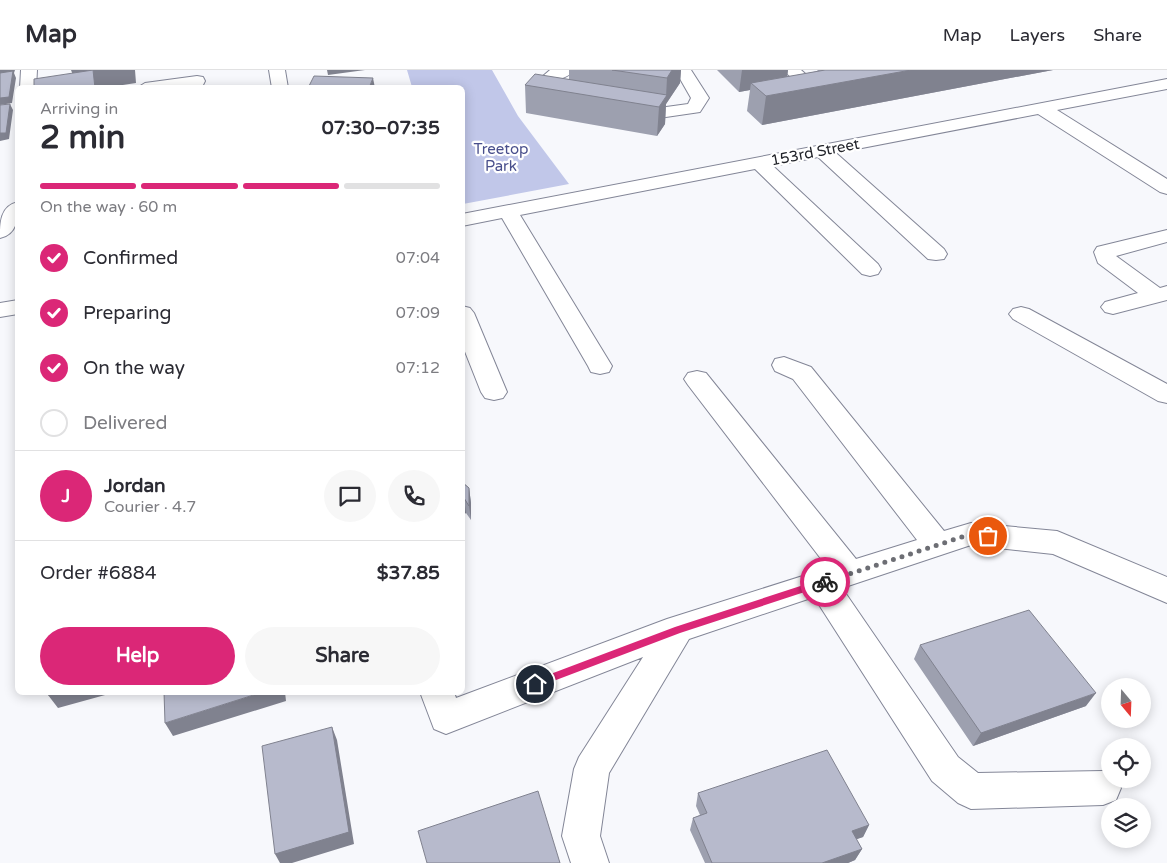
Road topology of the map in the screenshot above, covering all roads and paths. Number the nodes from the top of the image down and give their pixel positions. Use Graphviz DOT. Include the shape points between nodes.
graph roads {
  1 [pos="29,70"];
  2 [pos="277,70"];
  3 [pos="567,70"];
  4 [pos="683,70"];
  5 [pos="791,70"];
  6 [pos="196,79"];
  7 [pos="1167,84"];
  8 [pos="28,85"];
  9 [pos="162,85"];
  10 [pos="280,85"];
  11 [pos="839,90"];
  12 [pos="820,94"];
  13 [pos="802,97"];
  14 [pos="584,104"];
  15 [pos="612,107"];
  16 [pos="1042,108"];
  17 [pos="821,150"];
  18 [pos="759,163"];
  19 [pos="1167,188"];
  20 [pos="508,211"];
  21 [pos="15,212"];
  22 [pos="465,219"];
  23 [pos="0,232"];
  24 [pos="1167,236"];
  25 [pos="936,254"];
  26 [pos="870,269"];
  27 [pos="1162,295"];
  28 [pos="15,307"];
  29 [pos="1113,307"];
  30 [pos="0,310"];
  31 [pos="1021,314"];
  32 [pos="465,320"];
  33 [pos="784,365"];
  34 [pos="600,366"];
  35 [pos="698,379"];
  36 [pos="494,392"];
  37 [pos="1167,395"];
  38 [pos="938,545"];
  39 [pos="835,578"];
  40 [pos="1167,590"];
  41 [pos="678,629"];
  42 [pos="438,695"];
  43 [pos="1103,788"];
  44 [pos="590,863"];
  1 -- 8 [label="street"];
  2 -- 10 [label="street"];
  3 -- 14 [label="street" via="544,82 553,95"];
  4 -- 15 [label="street" via="700,98 694,108 659,113"];
  5 -- 12 [label="street"];
  6 -- 9 [label="street"];
  7 -- 16 [label="street, 153rd Street"];
  11 -- 12 [label="street"];
  12 -- 13 [label="street"];
  16 -- 17 [label="street, 153rd Street"];
  16 -- 19 [label="street"];
  17 -- 18 [label="street, 153rd Street"];
  17 -- 25 [label="street"];
  18 -- 20 [label="street, 153rd Street"];
  18 -- 26 [label="street"];
  20 -- 22 [label="street, 153rd Street"];
  20 -- 34 [label="street"];
  21 -- 23 [label="street"];
  24 -- 27 [label="street" via="1105,252 1106,258"];
  27 -- 29 [label="street"];
  28 -- 30 [label="street"];
  31 -- 37 [label="street"];
  32 -- 36 [label="street"];
  33 -- 38 [label="street" via="802,374"];
  35 -- 39 [label="street"];
  38 -- 39 [label="street"];
  38 -- 40 [label="street" via="971,534 1057,543"];
  39 -- 41 [label="street"];
  39 -- 43 [label="street" via="945,769 971,791"];
  41 -- 42 [label="street" via="446,718"];
  41 -- 44 [label="street" via="592,769 581,836"];
}
